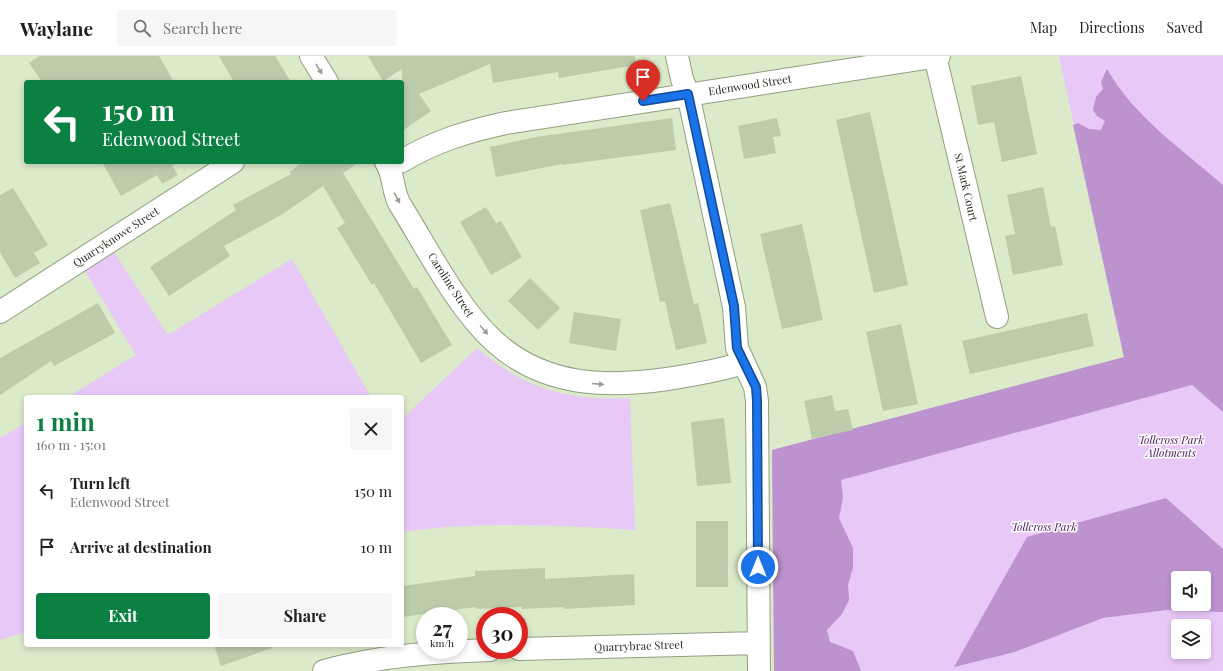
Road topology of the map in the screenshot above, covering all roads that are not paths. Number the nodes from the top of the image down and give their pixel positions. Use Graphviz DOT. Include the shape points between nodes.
graph roads {
  1 [pos="311,56"];
  2 [pos="677,56"];
  3 [pos="935,56"];
  4 [pos="939,56"];
  5 [pos="326,80"];
  6 [pos="688,94"];
  7 [pos="404,159"];
  8 [pos="230,164"];
  9 [pos="395,164"];
  10 [pos="0,312"];
  11 [pos="997,318"];
  12 [pos="744,363"];
  13 [pos="759,643"];
  14 [pos="528,649"];
  15 [pos="476,651"];
  16 [pos="324,671"];
  17 [pos="759,671"];
  1 -- 5 [label="street, one-way"];
  2 -- 6 [label="street"];
  3 -- 4 [label="street, Edenwood Street"];
  3 -- 6 [label="street, Edenwood Street"];
  3 -- 11 [label="street, St Mark Court"];
  6 -- 7 [label="street, Edenwood Street" via="506,122 469,131"];
  6 -- 12 [label="street" via="734,306 737,348"];
  8 -- 10 [label="street, Quarryknowe Street"];
  9 -- 12 [label="street, Caroline Street, one-way" via="394,193 463,307 495,342 514,357 530,366 576,382 626,384 713,372"];
  12 -- 13 [label="street" via="756,387 757,401"];
  13 -- 14 [label="street, Quarrybrae Street"];
  13 -- 17 [label="street"];
  15 -- 16 [label="street" via="397,655"];
}
